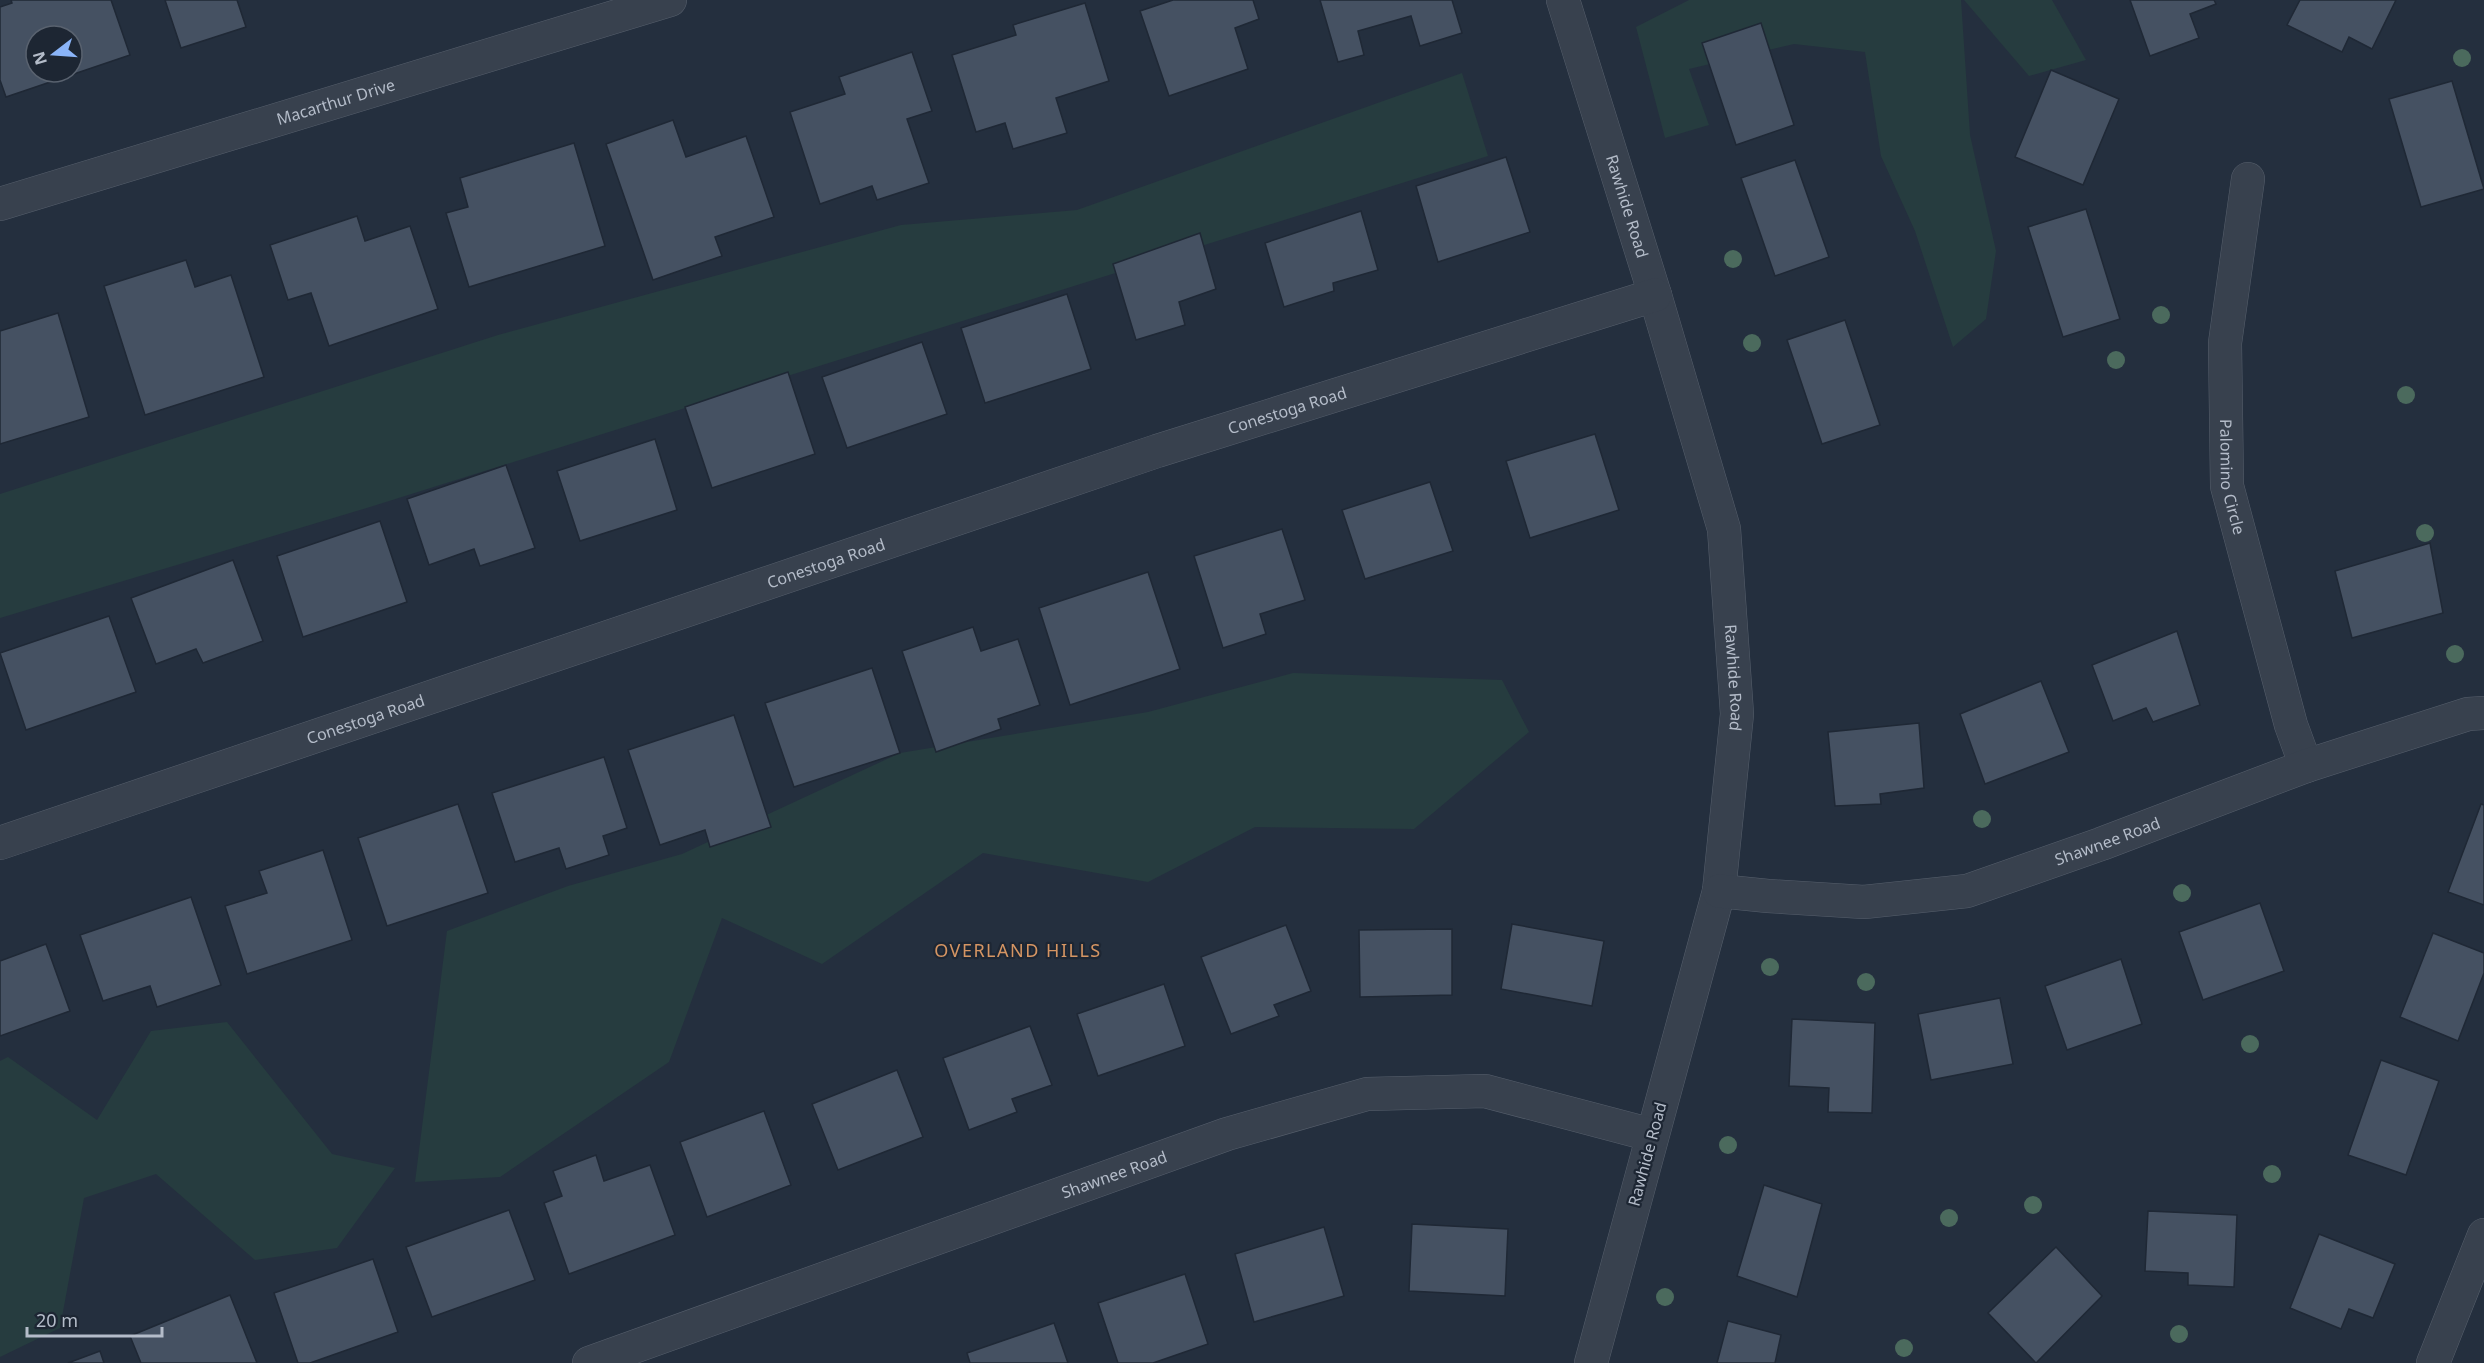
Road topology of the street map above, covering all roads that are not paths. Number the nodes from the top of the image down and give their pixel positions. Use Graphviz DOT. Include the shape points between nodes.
graph roads {
  1 [pos="670,0"];
  2 [pos="1563,0"];
  3 [pos="2248,178"];
  4 [pos="0,204"];
  5 [pos="1655,295"];
  6 [pos="2484,713"];
  7 [pos="2306,766"];
  8 [pos="0,843"];
  9 [pos="1719,891"];
  10 [pos="1652,1135"];
  11 [pos="2484,1235"];
  12 [pos="590,1363"];
  13 [pos="1591,1363"];
  14 [pos="2433,1363"];
  1 -- 4 [label="street, Macarthur Drive"];
  2 -- 5 [label="street, Rawhide Road"];
  3 -- 7 [label="street, Palomino Circle" via="2225,343 2227,486 2291,725"];
  5 -- 8 [label="street, Conestoga Road" via="1157,451"];
  5 -- 9 [label="street, Rawhide Road" via="1724,529 1737,714"];
  6 -- 7 [label="street, Shawnee Road" via="2468,714"];
  7 -- 9 [label="street, Shawnee Road" via="1967,891 1864,902"];
  9 -- 10 [label="street, Rawhide Road"];
  10 -- 12 [label="street, Shawnee Road" via="1485,1091 1367,1094 1227,1134"];
  10 -- 13 [label="street, Rawhide Road"];
  11 -- 14 [label="street"];
}
